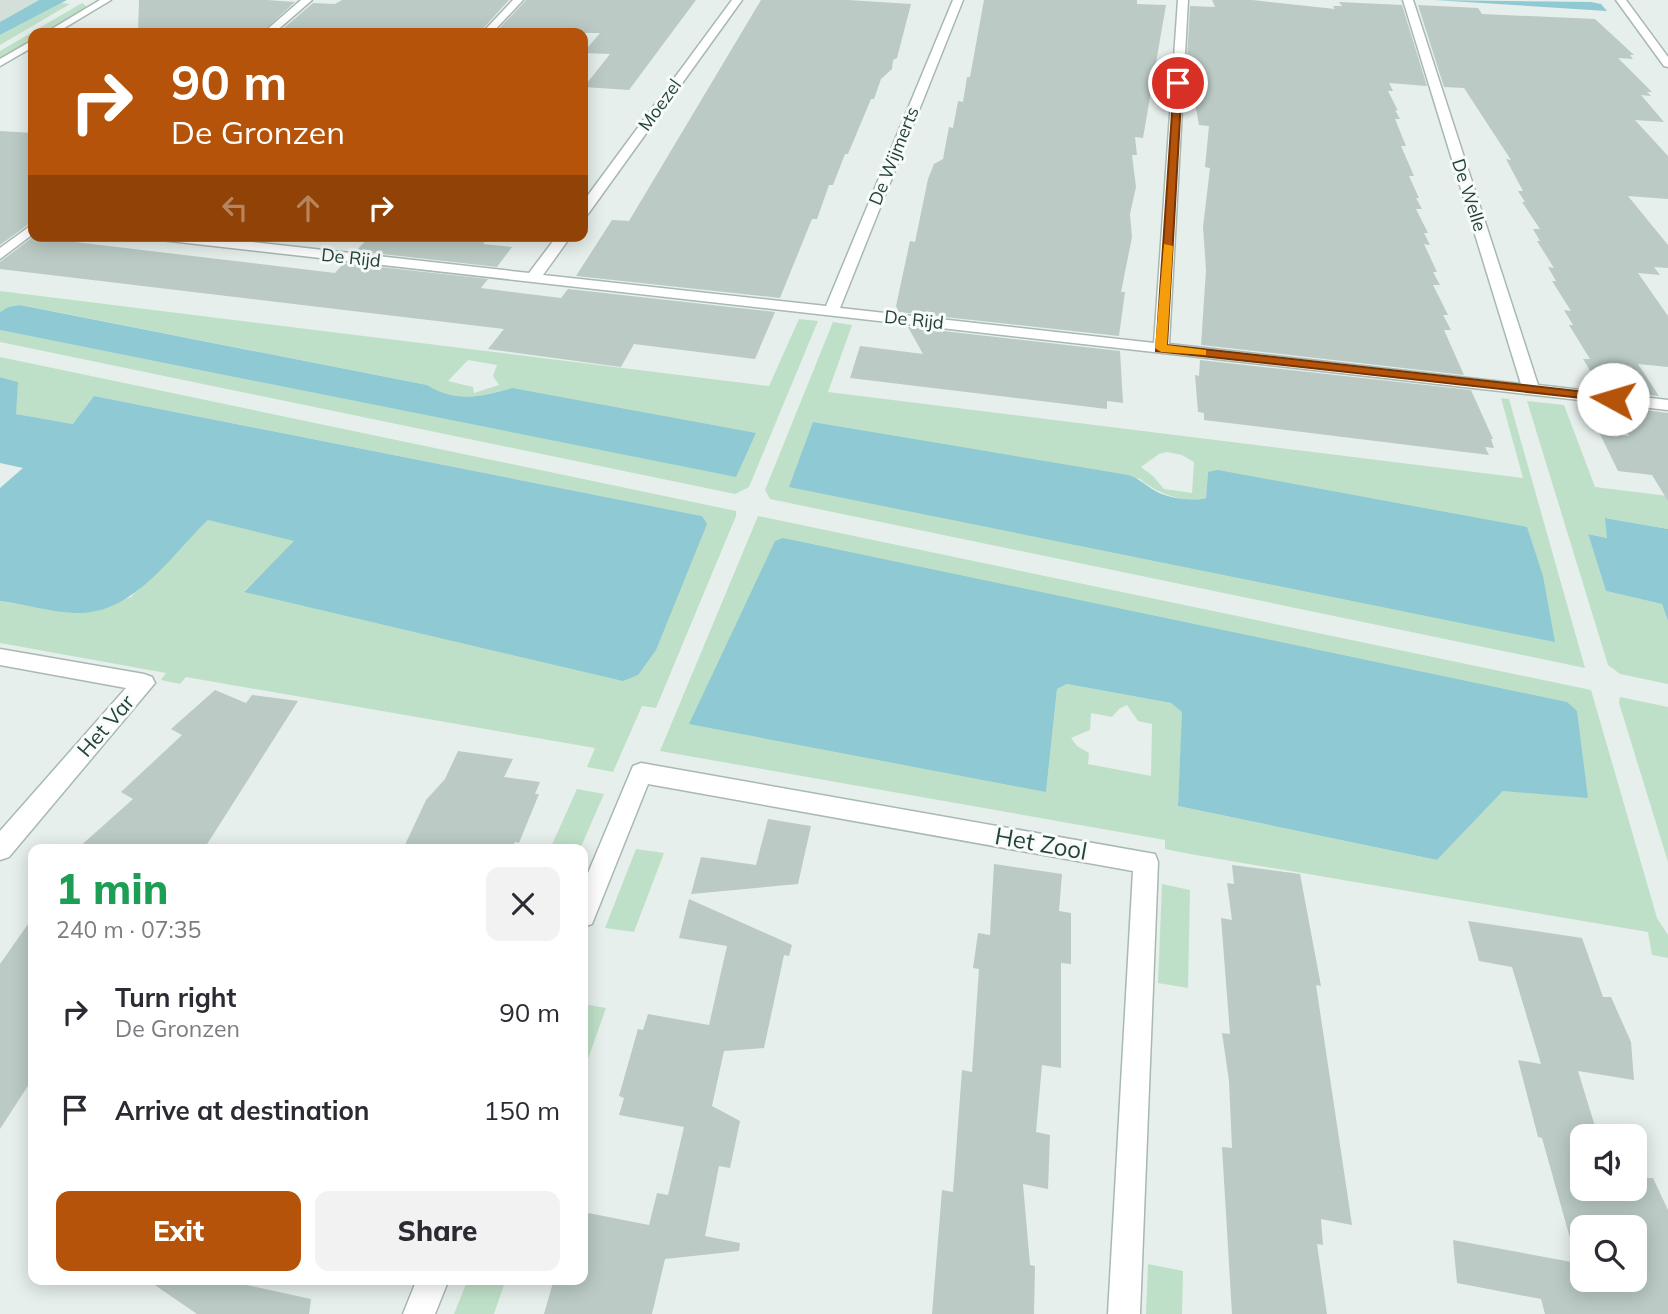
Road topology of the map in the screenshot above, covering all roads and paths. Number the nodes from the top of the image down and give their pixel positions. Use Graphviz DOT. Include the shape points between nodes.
graph roads {
  1 [pos="106,0"];
  2 [pos="307,0"];
  3 [pos="518,0"];
  4 [pos="737,0"];
  5 [pos="958,0"];
  6 [pos="1183,0"];
  7 [pos="1408,0"];
  8 [pos="1621,0"];
  9 [pos="58,28"];
  10 [pos="274,28"];
  11 [pos="492,28"];
  12 [pos="28,46"];
  13 [pos="0,63"];
  14 [pos="1668,64"];
  15 [pos="588,204"];
  16 [pos="28,232"];
  17 [pos="214,242"];
  18 [pos="292,242"];
  19 [pos="560,242"];
  20 [pos="285,250"];
  21 [pos="0,255"];
  22 [pos="533,278"];
  23 [pos="831,311"];
  24 [pos="1161,348"];
  25 [pos="1531,390"];
  26 [pos="1668,405"];
  27 [pos="0,657"];
  28 [pos="0,849"];
  29 [pos="588,903"];
  30 [pos="431,1285"];
  31 [pos="419,1314"];
  32 [pos="1124,1314"];
  1 -- 9 [label="street"];
  2 -- 10 [label="street"];
  3 -- 11 [label="street"];
  4 -- 15 [label="street, Moezel"];
  5 -- 23 [label="street, De Wijmerts"];
  6 -- 24 [label="street"];
  7 -- 25 [label="street, De Welle"];
  8 -- 14 [label="street"];
  12 -- 13 [label="street"];
  16 -- 21 [label="street"];
  17 -- 20 [label="street, De Rijd"];
  18 -- 20 [label="street"];
  19 -- 22 [label="street"];
  20 -- 22 [label="street, De Rijd"];
  22 -- 23 [label="street, De Rijd"];
  23 -- 24 [label="street, De Rijd"];
  24 -- 25 [label="street, De Rijd"];
  25 -- 26 [label="street, De Rijd"];
  27 -- 28 [label="street, Het Var" via="144,682"];
  29 -- 32 [label="street, Het Zool" via="641,773 1146,862"];
  30 -- 31 [label="street"];
}
